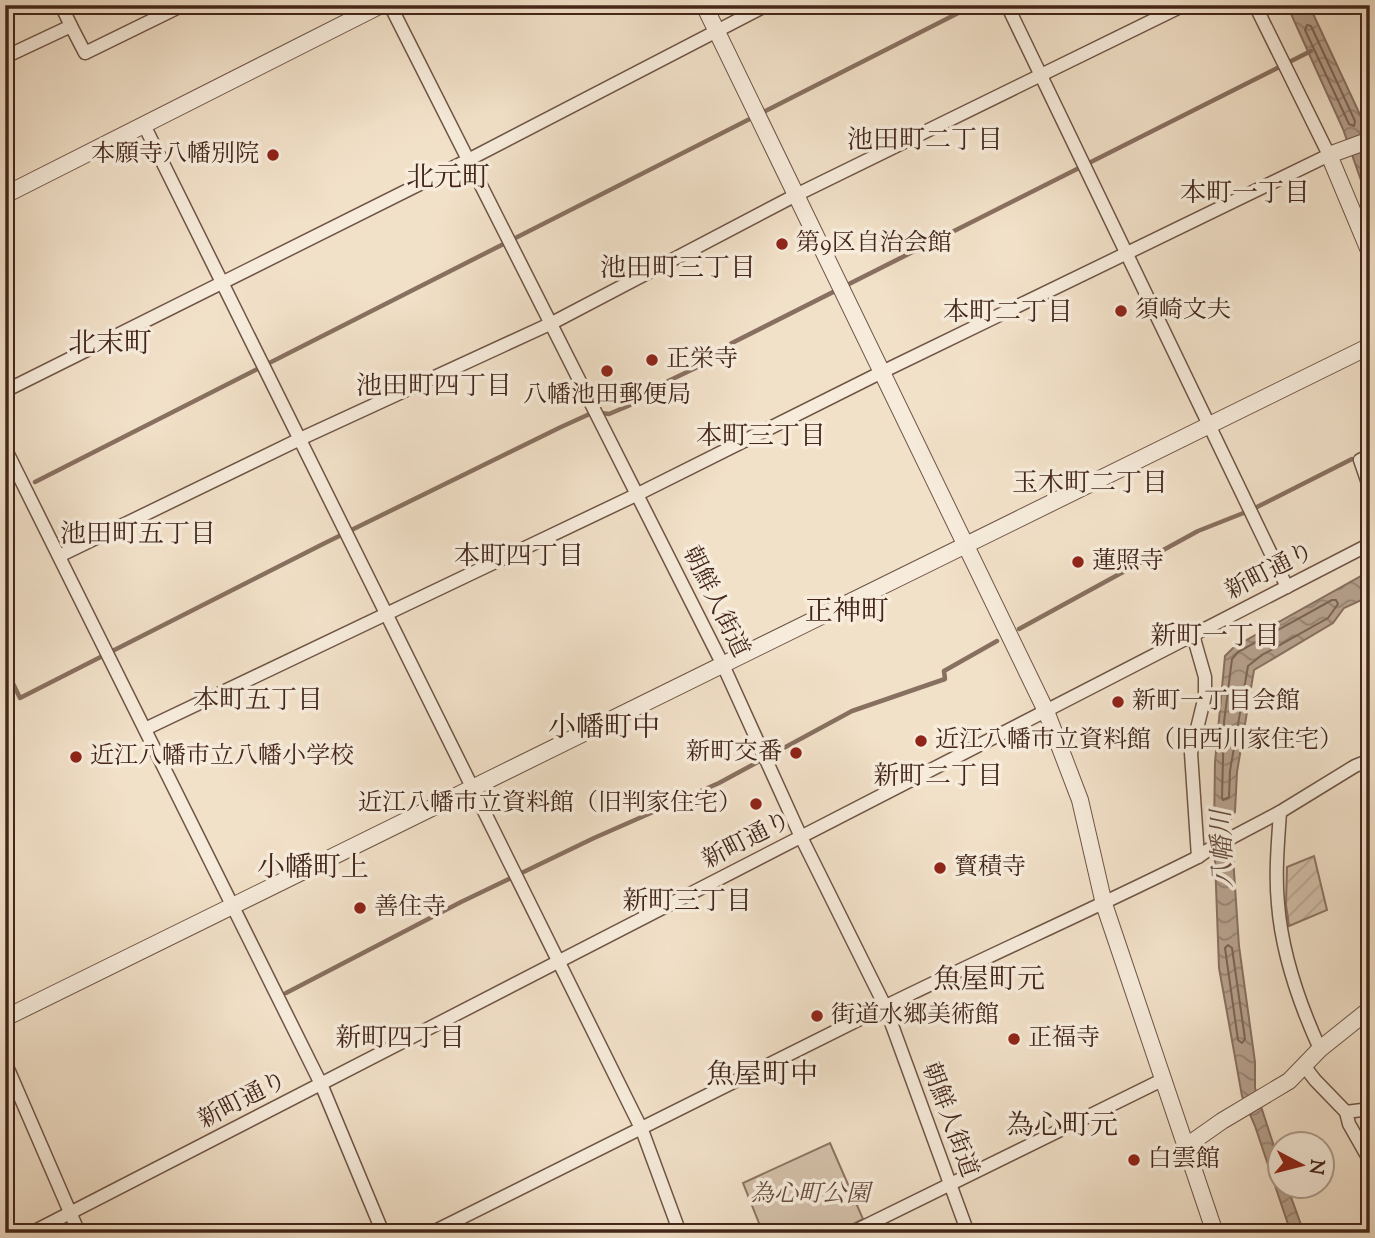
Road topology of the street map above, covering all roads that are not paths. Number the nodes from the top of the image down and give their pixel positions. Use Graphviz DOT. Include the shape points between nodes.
graph roads {
  1 [pos="61,5"];
  2 [pos="183,5"];
  3 [pos="381,5"];
  4 [pos="390,5"];
  5 [pos="704,5"];
  6 [pos="767,5"];
  7 [pos="1007,5"];
  8 [pos="1184,5"];
  9 [pos="1255,5"];
  10 [pos="71,26"];
  11 [pos="717,31"];
  12 [pos="5,57"];
  13 [pos="1041,75"];
  14 [pos="144,125"];
  15 [pos="1370,140"];
  16 [pos="1329,155"];
  17 [pos="468,160"];
  18 [pos="5,195"];
  19 [pos="796,195"];
  20 [pos="1370,253"];
  21 [pos="1126,254"];
  22 [pos="222,281"];
  23 [pos="552,323"];
  24 [pos="1370,346"];
  25 [pos="882,372"];
  26 [pos="5,391"];
  27 [pos="1209,425"];
  28 [pos="300,439"];
  29 [pos="5,448"];
  30 [pos="1370,455"];
  31 [pos="1370,489"];
  32 [pos="638,494"];
  33 [pos="1370,544"];
  34 [pos="966,545"];
  35 [pos="59,556"];
  36 [pos="1287,587"];
  37 [pos="386,613"];
  38 [pos="1193,635"];
  39 [pos="723,665"];
  40 [pos="1046,711"];
  41 [pos="145,729"];
  42 [pos="1370,760"];
  43 [pos="473,788"];
  44 [pos="1280,812"];
  45 [pos="801,837"];
  46 [pos="1203,853"];
  47 [pos="1104,904"];
  48 [pos="233,906"];
  49 [pos="559,962"];
  50 [pos="885,1006"];
  51 [pos="1370,1009"];
  52 [pos="5,1018"];
  53 [pos="1320,1049"];
  54 [pos="5,1062"];
  55 [pos="1305,1067"];
  56 [pos="1162,1080"];
  57 [pos="321,1084"];
  58 [pos="1370,1109"];
  59 [pos="1346,1112"];
  60 [pos="642,1130"];
  61 [pos="1185,1147"];
  62 [pos="1370,1161"];
  63 [pos="950,1184"];
  64 [pos="71,1213"];
  65 [pos="31,1233"];
  66 [pos="79,1233"];
  67 [pos="383,1233"];
  68 [pos="431,1233"];
  69 [pos="680,1233"];
  70 [pos="851,1233"];
  71 [pos="968,1233"];
  72 [pos="1215,1233"];
  1 -- 10 [label="street"];
  2 -- 10 [label="street" via="85,54"];
  3 -- 14 [label="street"];
  4 -- 17 [label="street, 朝鮮人街道"];
  5 -- 11 [label="street"];
  6 -- 11 [label="street"];
  7 -- 13 [label="street"];
  8 -- 13 [label="street"];
  9 -- 16 [label="street"];
  10 -- 12 [label="street"];
  11 -- 17 [label="street"];
  11 -- 19 [label="street"];
  13 -- 19 [label="street"];
  13 -- 21 [label="street"];
  14 -- 18 [label="street"];
  14 -- 22 [label="street"];
  15 -- 16 [label="street"];
  16 -- 20 [label="street"];
  16 -- 21 [label="street"];
  17 -- 22 [label="street"];
  17 -- 23 [label="street, 朝鮮人街道"];
  19 -- 23 [label="street"];
  19 -- 25 [label="street"];
  21 -- 25 [label="street"];
  21 -- 27 [label="street"];
  22 -- 26 [label="street"];
  22 -- 28 [label="street"];
  23 -- 28 [label="street"];
  23 -- 32 [label="street, 朝鮮人街道"];
  24 -- 27 [label="street"];
  25 -- 32 [label="street"];
  25 -- 34 [label="street"];
  27 -- 34 [label="street"];
  27 -- 36 [label="street"];
  28 -- 35 [label="street"];
  28 -- 37 [label="street"];
  29 -- 35 [label="street"];
  30 -- 31 [label="street" via="1360,460"];
  32 -- 37 [label="street"];
  32 -- 39 [label="street, 朝鮮人街道"];
  33 -- 36 [label="street, 新町通り"];
  34 -- 39 [label="street"];
  34 -- 40 [label="street"];
  35 -- 41 [label="street"];
  36 -- 38 [label="street, 新町通り"];
  37 -- 41 [label="street"];
  37 -- 43 [label="street"];
  38 -- 40 [label="street, 新町通り"];
  38 -- 46 [label="street" via="1205,677 1191,753"];
  39 -- 43 [label="street"];
  39 -- 45 [label="street, 朝鮮人街道"];
  40 -- 45 [label="street, 新町通り"];
  40 -- 47 [label="street" via="1080,800"];
  41 -- 48 [label="street"];
  42 -- 44 [label="street"];
  43 -- 48 [label="street"];
  43 -- 49 [label="street"];
  44 -- 46 [label="street"];
  44 -- 53 [label="street" via="1278,904 1286,955 1298,1003"];
  45 -- 49 [label="street, 新町通り"];
  45 -- 50 [label="street, 朝鮮人街道"];
  46 -- 47 [label="street"];
  47 -- 50 [label="street"];
  47 -- 56 [label="street"];
  48 -- 52 [label="street"];
  48 -- 57 [label="street"];
  49 -- 57 [label="street, 新町通り"];
  49 -- 60 [label="street"];
  50 -- 60 [label="street"];
  50 -- 63 [label="street, 朝鮮人街道"];
  51 -- 53 [label="street"];
  53 -- 55 [label="street"];
  54 -- 64 [label="street"];
  55 -- 59 [label="street"];
  55 -- 61 [label="street"];
  56 -- 61 [label="street"];
  56 -- 63 [label="street"];
  57 -- 64 [label="street, 新町通り"];
  57 -- 67 [label="street"];
  58 -- 59 [label="street"];
  59 -- 62 [label="street"];
  60 -- 68 [label="street"];
  60 -- 69 [label="street"];
  61 -- 72 [label="street"];
  63 -- 70 [label="street"];
  63 -- 71 [label="street, 朝鮮人街道"];
  64 -- 65 [label="street, 新町通り"];
  64 -- 66 [label="street"];
}
